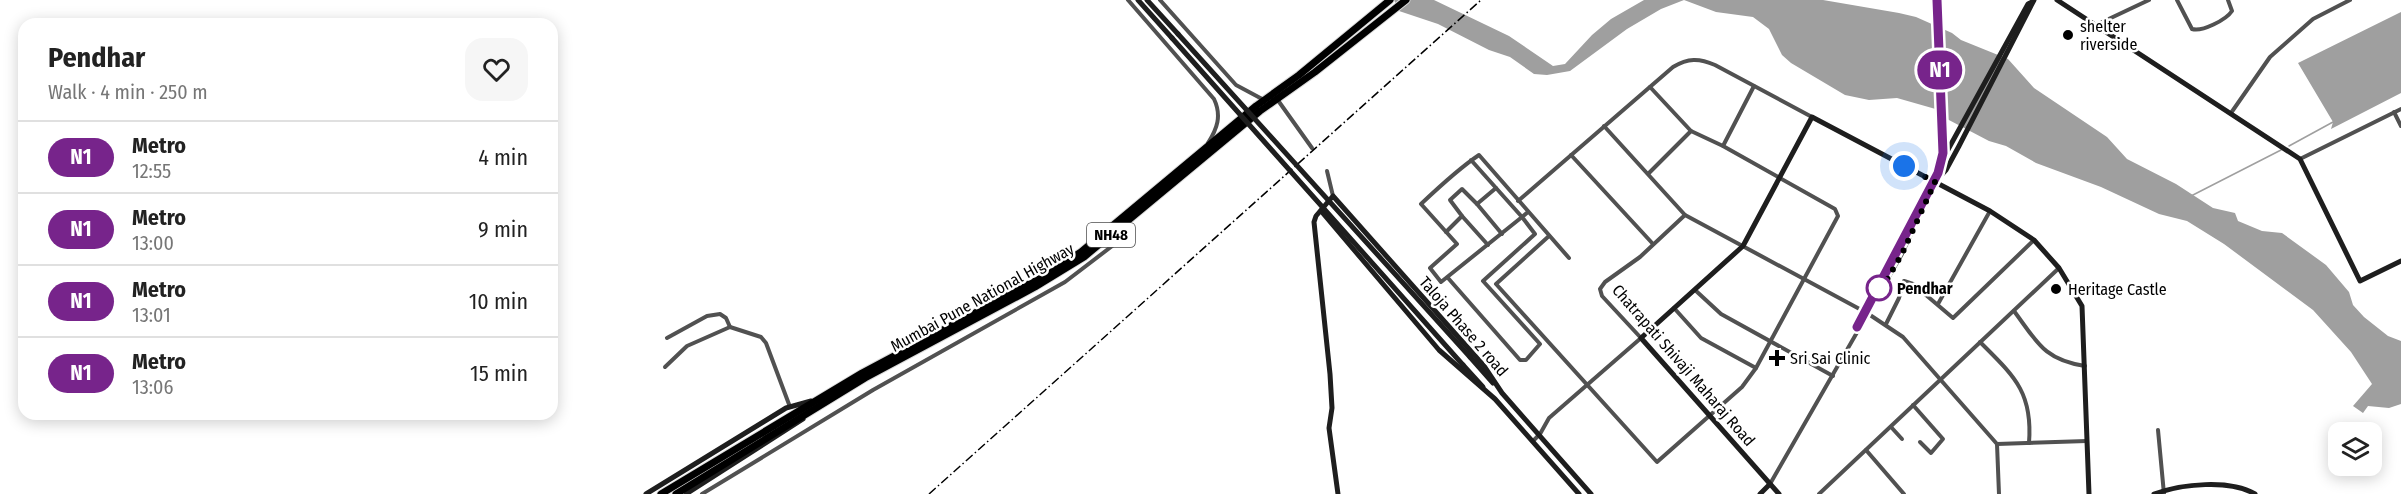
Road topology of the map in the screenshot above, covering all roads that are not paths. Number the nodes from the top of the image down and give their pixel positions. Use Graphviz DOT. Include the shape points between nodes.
graph roads {
  1 [pos="1128,0"];
  2 [pos="1138,0"];
  3 [pos="1147,0"];
  4 [pos="1160,0"];
  5 [pos="1390,0"];
  6 [pos="1406,0"];
  7 [pos="2057,0"];
  8 [pos="2149,0"];
  9 [pos="2177,0"];
  10 [pos="2228,0"];
  11 [pos="2350,0"];
  12 [pos="2033,1"];
  13 [pos="2096,25"];
  14 [pos="2017,29"];
  15 [pos="1754,86"];
  16 [pos="1650,87"];
  17 [pos="1276,96"];
  18 [pos="1264,100"];
  19 [pos="2401,109"];
  20 [pos="2394,112"];
  21 [pos="2231,113"];
  22 [pos="1812,117"];
  23 [pos="1604,126"];
  24 [pos="2401,126"];
  25 [pos="1690,132"];
  26 [pos="1723,146"];
  27 [pos="1312,148"];
  28 [pos="1204,150"];
  29 [pos="1571,155"];
  30 [pos="2300,159"];
  31 [pos="1471,160"];
  32 [pos="1327,171"];
  33 [pos="1649,173"];
  34 [pos="1779,180"];
  35 [pos="1935,182"];
  36 [pos="1496,188"];
  37 [pos="1332,196"];
  38 [pos="1518,201"];
  39 [pos="1477,204"];
  40 [pos="1321,211"];
  41 [pos="1990,211"];
  42 [pos="1528,212"];
  43 [pos="1685,215"];
  44 [pos="1462,216"];
  45 [pos="1522,217"];
  46 [pos="1119,229"];
  47 [pos="1446,232"];
  48 [pos="1502,234"];
  49 [pos="1550,236"];
  50 [pos="2034,240"];
  51 [pos="1653,244"];
  52 [pos="1488,245"];
  53 [pos="1743,246"];
  54 [pos="1569,258"];
  55 [pos="2401,261"];
  56 [pos="2059,268"];
  57 [pos="1448,278"];
  58 [pos="1803,279"];
  59 [pos="1695,290"];
  60 [pos="1510,300"];
  61 [pos="1938,304"];
  62 [pos="1504,305"];
  63 [pos="1674,308"];
  64 [pos="2014,311"];
  65 [pos="1867,313"];
  66 [pos="1886,324"];
  67 [pos="730,327"];
  68 [pos="1536,328"];
  69 [pos="1530,333"];
  70 [pos="667,338"];
  71 [pos="1641,338"];
  72 [pos="1770,341"];
  73 [pos="1980,342"];
  74 [pos="2085,366"];
  75 [pos="665,367"];
  76 [pos="1756,368"];
  77 [pos="1833,376"];
  78 [pos="1941,378"];
  79 [pos="1587,385"];
  80 [pos="1502,393"];
  81 [pos="1495,399"];
  82 [pos="816,403"];
  83 [pos="1913,405"];
  84 [pos="790,407"];
  85 [pos="800,413"];
  86 [pos="1710,416"];
  87 [pos="1891,427"];
  88 [pos="2158,430"];
  89 [pos="1540,434"];
  90 [pos="1902,438"];
  91 [pos="1533,441"];
  92 [pos="2088,441"];
  93 [pos="1920,442"];
  94 [pos="2029,443"];
  95 [pos="1997,444"];
  96 [pos="1866,450"];
  97 [pos="1770,484"];
  98 [pos="2164,492"];
  99 [pos="646,494"];
  100 [pos="661,494"];
  101 [pos="676,494"];
  102 [pos="686,494"];
  103 [pos="702,494"];
  104 [pos="1338,494"];
  105 [pos="1579,494"];
  106 [pos="1591,494"];
  107 [pos="1760,494"];
  108 [pos="1779,494"];
  109 [pos="1819,494"];
  110 [pos="1904,494"];
  111 [pos="1999,494"];
  112 [pos="2089,494"];
  113 [pos="2154,494"];
  114 [pos="2255,494"];
  1 -- 28 [label="street" via="1214,99 1219,118"];
  2 -- 81 [label="street, bridge"];
  3 -- 80 [label="street, bridge"];
  4 -- 18 [label="street" via="1236,85"];
  5 -- 17 [label="highway, Mumbai Pune National Highway / NH48"];
  6 -- 17 [label="highway, Mumbai Pune National Highway / NH48"];
  7 -- 13 [label="street"];
  8 -- 13 [label="street"];
  9 -- 10 [label="street" via="2192,29 2198,31 2229,16 2232,11"];
  11 -- 21 [label="street" via="2313,19 2270,57"];
  12 -- 14 [label="street"];
  13 -- 21 [label="street"];
  14 -- 35 [label="street" via="1939,166"];
  14 -- 35 [label="street" via="1959,146"];
  15 -- 16 [label="street" via="1702,59 1685,59"];
  15 -- 22 [label="street"];
  15 -- 26 [label="street"];
  16 -- 23 [label="street"];
  16 -- 25 [label="street"];
  17 -- 18 [label="highway, Mumbai Pune National Highway / NH48"];
  17 -- 27 [label="street"];
  17 -- 46 [label="highway, Mumbai Pune National Highway / NH48"];
  18 -- 28 [label="highway, Mumbai Pune National Highway / NH48"];
  19 -- 20 [label="street"];
  20 -- 24 [label="street"];
  20 -- 30 [label="street"];
  21 -- 30 [label="street"];
  22 -- 34 [label="street"];
  22 -- 35 [label="street"];
  23 -- 29 [label="street"];
  23 -- 33 [label="street"];
  25 -- 26 [label="street"];
  25 -- 33 [label="street"];
  26 -- 34 [label="street"];
  28 -- 82 [label="highway, Mumbai Pune National Highway / NH48" via="1098,238 1046,275 885,359"];
  29 -- 38 [label="street"];
  29 -- 51 [label="street"];
  30 -- 55 [label="street" via="2360,281"];
  31 -- 36 [label="street"];
  31 -- 38 [label="street" via="1479,155"];
  31 -- 47 [label="street" via="1421,204"];
  32 -- 37 [label="street"];
  33 -- 43 [label="street"];
  34 -- 53 [label="street"];
  34 -- 58 [label="street" via="1835,209 1838,216"];
  35 -- 41 [label="street"];
  35 -- 65 [label="street" via="1902,254"];
  36 -- 39 [label="street"];
  36 -- 45 [label="street"];
  37 -- 40 [label="street"];
  37 -- 80 [label="street, Taloja Phase 2 road" via="1484,366"];
  38 -- 42 [label="street"];
  39 -- 44 [label="street" via="1462,189 1450,201"];
  39 -- 48 [label="street"];
  40 -- 81 [label="street, Taloja Phase 2 road" via="1439,350"];
  40 -- 104 [label="street" via="1314,222"];
  41 -- 50 [label="street"];
  41 -- 61 [label="street"];
  42 -- 45 [label="street"];
  42 -- 49 [label="street"];
  43 -- 51 [label="street"];
  43 -- 53 [label="street"];
  44 -- 47 [label="street"];
  44 -- 52 [label="street"];
  45 -- 48 [label="street"];
  45 -- 62 [label="street" via="1535,234 1483,281"];
  46 -- 82 [label="highway, Mumbai Pune National Highway / NH48" via="1062,272"];
  46 -- 103 [label="street" via="1120,240 1065,282 873,390"];
  47 -- 57 [label="street" via="1457,244 1430,269 1442,283"];
  48 -- 52 [label="street"];
  49 -- 54 [label="street"];
  49 -- 60 [label="street" via="1496,284"];
  50 -- 56 [label="street"];
  50 -- 61 [label="street" via="1953,318"];
  51 -- 71 [label="street, Chatrapati Shivaji Maharaj Road" via="1600,289"];
  52 -- 57 [label="street"];
  53 -- 58 [label="street"];
  53 -- 59 [label="street"];
  56 -- 64 [label="street"];
  56 -- 74 [label="street" via="2082,306"];
  57 -- 69 [label="street" via="1522,362 1540,345"];
  58 -- 65 [label="street"];
  58 -- 72 [label="street"];
  59 -- 63 [label="street"];
  59 -- 72 [label="street" via="1721,314"];
  60 -- 62 [label="street"];
  60 -- 68 [label="street"];
  61 -- 66 [label="street" via="1904,281"];
  62 -- 69 [label="street"];
  63 -- 71 [label="street"];
  63 -- 76 [label="street" via="1701,338"];
  64 -- 73 [label="street"];
  64 -- 74 [label="street" via="2054,358"];
  65 -- 66 [label="street"];
  65 -- 77 [label="street"];
  66 -- 78 [label="street"];
  67 -- 70 [label="street" via="726,318 715,313"];
  67 -- 75 [label="street" via="687,346"];
  67 -- 84 [label="street" via="761,337 766,343"];
  68 -- 69 [label="street"];
  68 -- 79 [label="street"];
  71 -- 79 [label="street"];
  71 -- 86 [label="street, Chatrapati Shivaji Maharaj Road"];
  72 -- 76 [label="street"];
  72 -- 77 [label="street"];
  73 -- 78 [label="street"];
  73 -- 94 [label="street" via="2025,396 2030,419"];
  74 -- 92 [label="street"];
  76 -- 86 [label="street" via="1742,387"];
  77 -- 97 [label="street"];
  78 -- 83 [label="street"];
  78 -- 95 [label="street"];
  79 -- 86 [label="street" via="1657,462"];
  79 -- 89 [label="street" via="1549,418"];
  80 -- 89 [label="street, Taloja Phase 2 road"];
  81 -- 91 [label="street, Taloja Phase 2 road"];
  82 -- 84 [label="street"];
  82 -- 85 [label="highway, NH48"];
  82 -- 102 [label="street" via="794,427"];
  83 -- 87 [label="street"];
  83 -- 93 [label="street" via="1943,439 1931,453"];
  84 -- 99 [label="street"];
  85 -- 100 [label="highway, NH48"];
  85 -- 101 [label="highway, NH48"];
  86 -- 97 [label="street, Chatrapati Shivaji Maharaj Road"];
  87 -- 90 [label="street"];
  87 -- 96 [label="street"];
  88 -- 98 [label="street"];
  89 -- 91 [label="street"];
  89 -- 106 [label="street, Taloja Phase 2 road"];
  91 -- 105 [label="street, Taloja Phase 2 road"];
  92 -- 94 [label="street"];
  92 -- 112 [label="street"];
  94 -- 95 [label="street"];
  95 -- 111 [label="street"];
  96 -- 109 [label="street"];
  96 -- 110 [label="street"];
  97 -- 107 [label="street"];
  97 -- 108 [label="street, Chatrapati Shivaji Maharaj Road"];
  98 -- 113 [label="street"];
  98 -- 114 [label="street" via="2221,486"];
}
